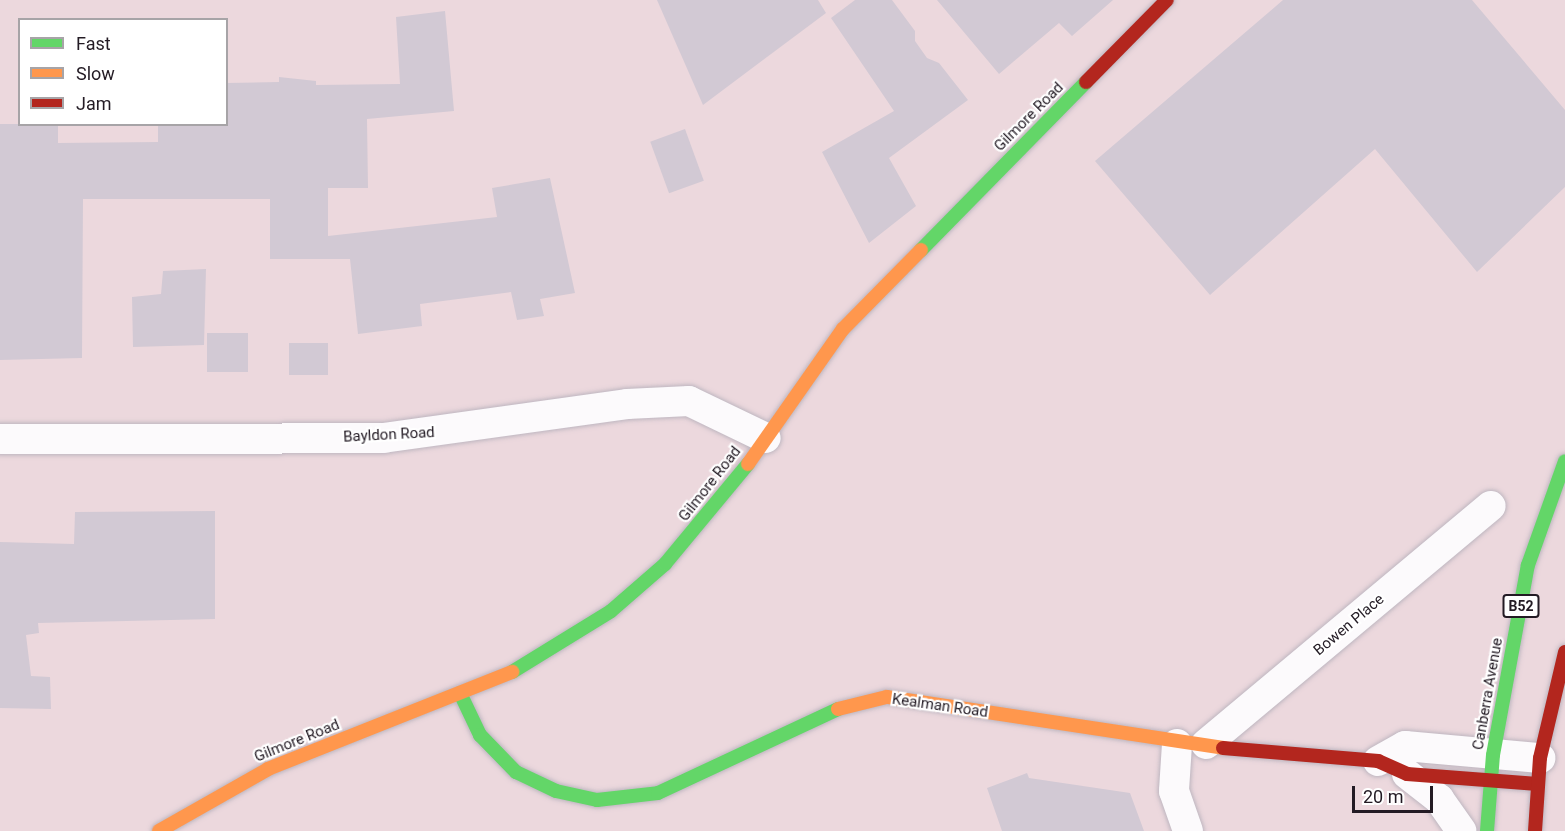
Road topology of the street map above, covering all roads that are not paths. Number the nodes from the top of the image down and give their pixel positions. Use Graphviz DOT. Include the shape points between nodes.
graph roads {
  1 [pos="1167,0"];
  2 [pos="766,438"];
  3 [pos="0,439"];
  4 [pos="1565,461"];
  5 [pos="1491,506"];
  6 [pos="1565,652"];
  7 [pos="460,693"];
  8 [pos="1191,744"];
  9 [pos="1378,761"];
  10 [pos="1492,766"];
  11 [pos="1539,771"];
  12 [pos="1407,774"];
  13 [pos="159,831"];
  14 [pos="1188,831"];
  15 [pos="1461,831"];
  16 [pos="1487,831"];
  17 [pos="1535,831"];
  1 -- 2 [label="main road, Gilmore Road" via="843,329"];
  2 -- 3 [label="street, Bayldon Road" via="689,401 627,404 383,438"];
  2 -- 7 [label="main road, Gilmore Road" via="692,534 611,611 539,658"];
  4 -- 10 [label="main road, Canberra Avenue / B52" via="1528,565"];
  5 -- 8 [label="street, Bowen Place"];
  6 -- 11 [label="main road"];
  7 -- 8 [label="main road, Kealman Road" via="480,735 516,772 555,791 597,800 666,790 869,699 908,699"];
  7 -- 13 [label="main road, Gilmore Road" via="268,769 200,804"];
  8 -- 9 [label="main road, Kealman Road"];
  8 -- 14 [label="street" via="1174,791"];
  9 -- 10 [label="street, Kealman Road" via="1405,746"];
  9 -- 12 [label="main road, Kealman Road"];
  10 -- 11 [label="street, Kealman Road"];
  10 -- 12 [label="main road, Kealman Road"];
  10 -- 16 [label="main road, Canberra Avenue / B52"];
  11 -- 17 [label="main road"];
  12 -- 15 [label="street, Kealman Road" via="1439,800"];
}
